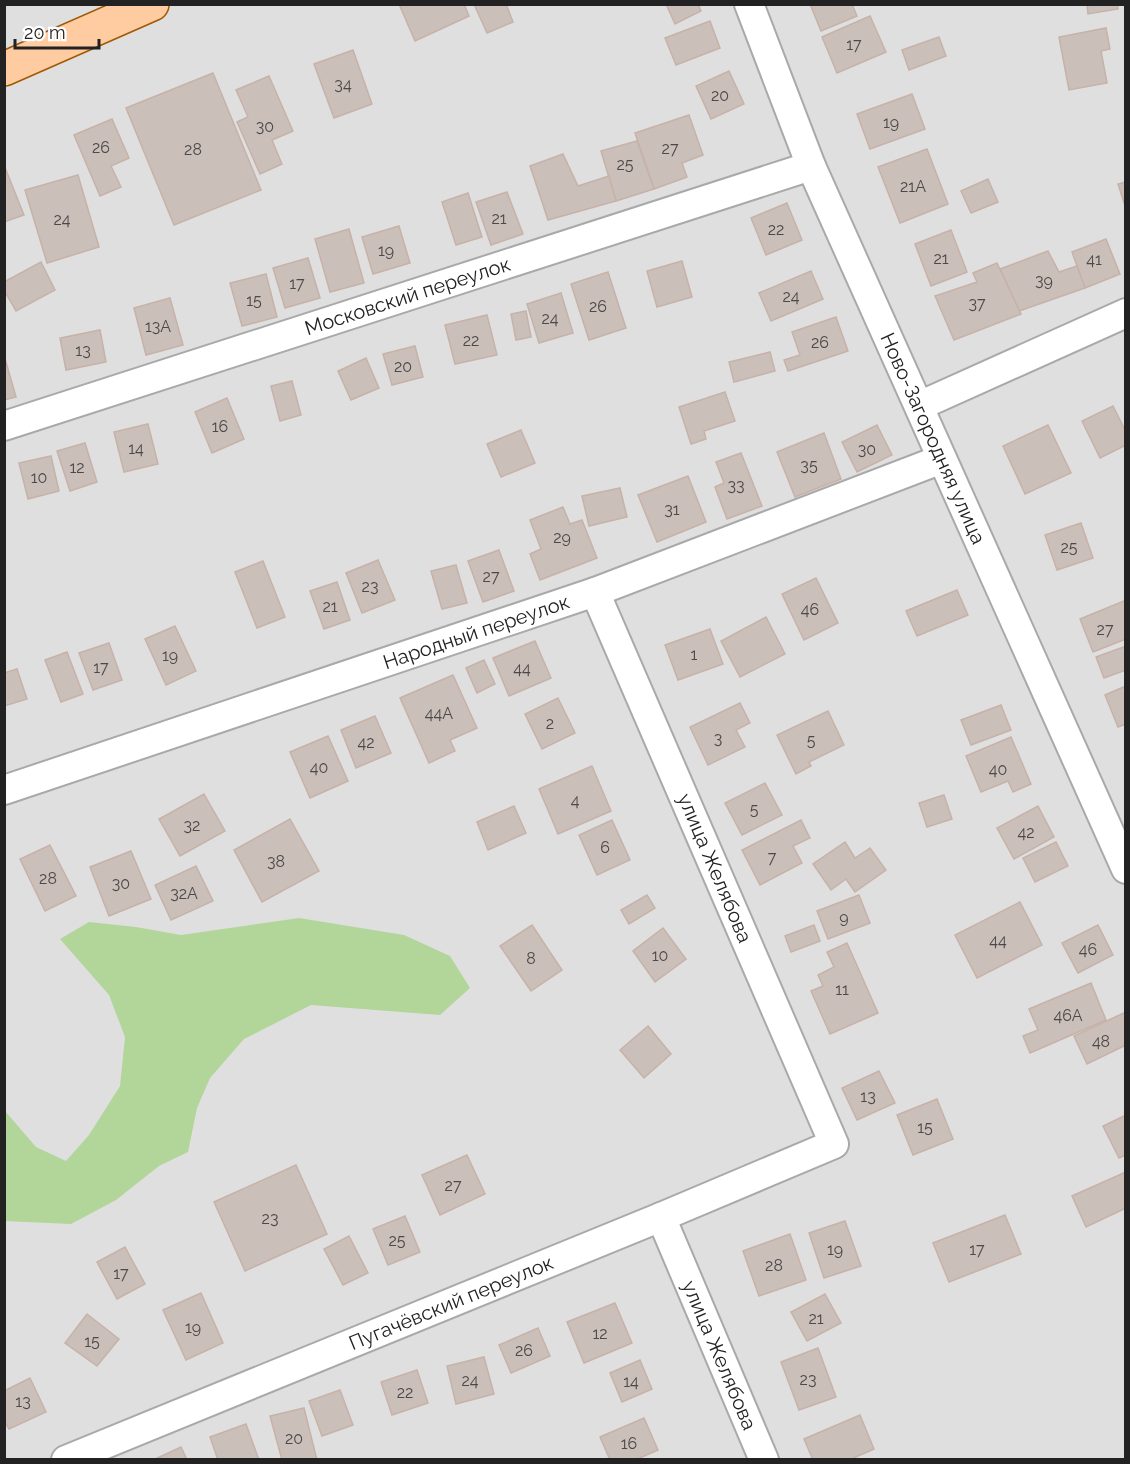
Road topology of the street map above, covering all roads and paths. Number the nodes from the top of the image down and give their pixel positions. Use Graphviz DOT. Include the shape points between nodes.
graph roads {
  1 [pos="152,4"];
  2 [pos="749,4"];
  3 [pos="4,69"];
  4 [pos="812,166"];
  5 [pos="1125,314"];
  6 [pos="919,406"];
  7 [pos="4,426"];
  8 [pos="942,459"];
  9 [pos="595,592"];
  10 [pos="4,790"];
  11 [pos="1125,869"];
  12 [pos="834,1144"];
  13 [pos="661,1217"];
  14 [pos="66,1460"];
  15 [pos="764,1460"];
  1 -- 3 [label="main road"];
  2 -- 4 [label="street, Ново-Загородняя улица"];
  4 -- 6 [label="street, Ново-Загородняя улица"];
  4 -- 7 [label="street, Московский переулок"];
  5 -- 6 [label="street"];
  6 -- 8 [label="street, Ново-Загородняя улица"];
  8 -- 9 [label="street, Народный переулок"];
  8 -- 11 [label="street, Ново-Загородняя улица"];
  9 -- 10 [label="street, Народный переулок"];
  9 -- 12 [label="street, улица Желябова"];
  12 -- 13 [label="street, Пугачёвский переулок"];
  13 -- 14 [label="street, Пугачёвский переулок"];
  13 -- 15 [label="street, улица Желябова"];
}
